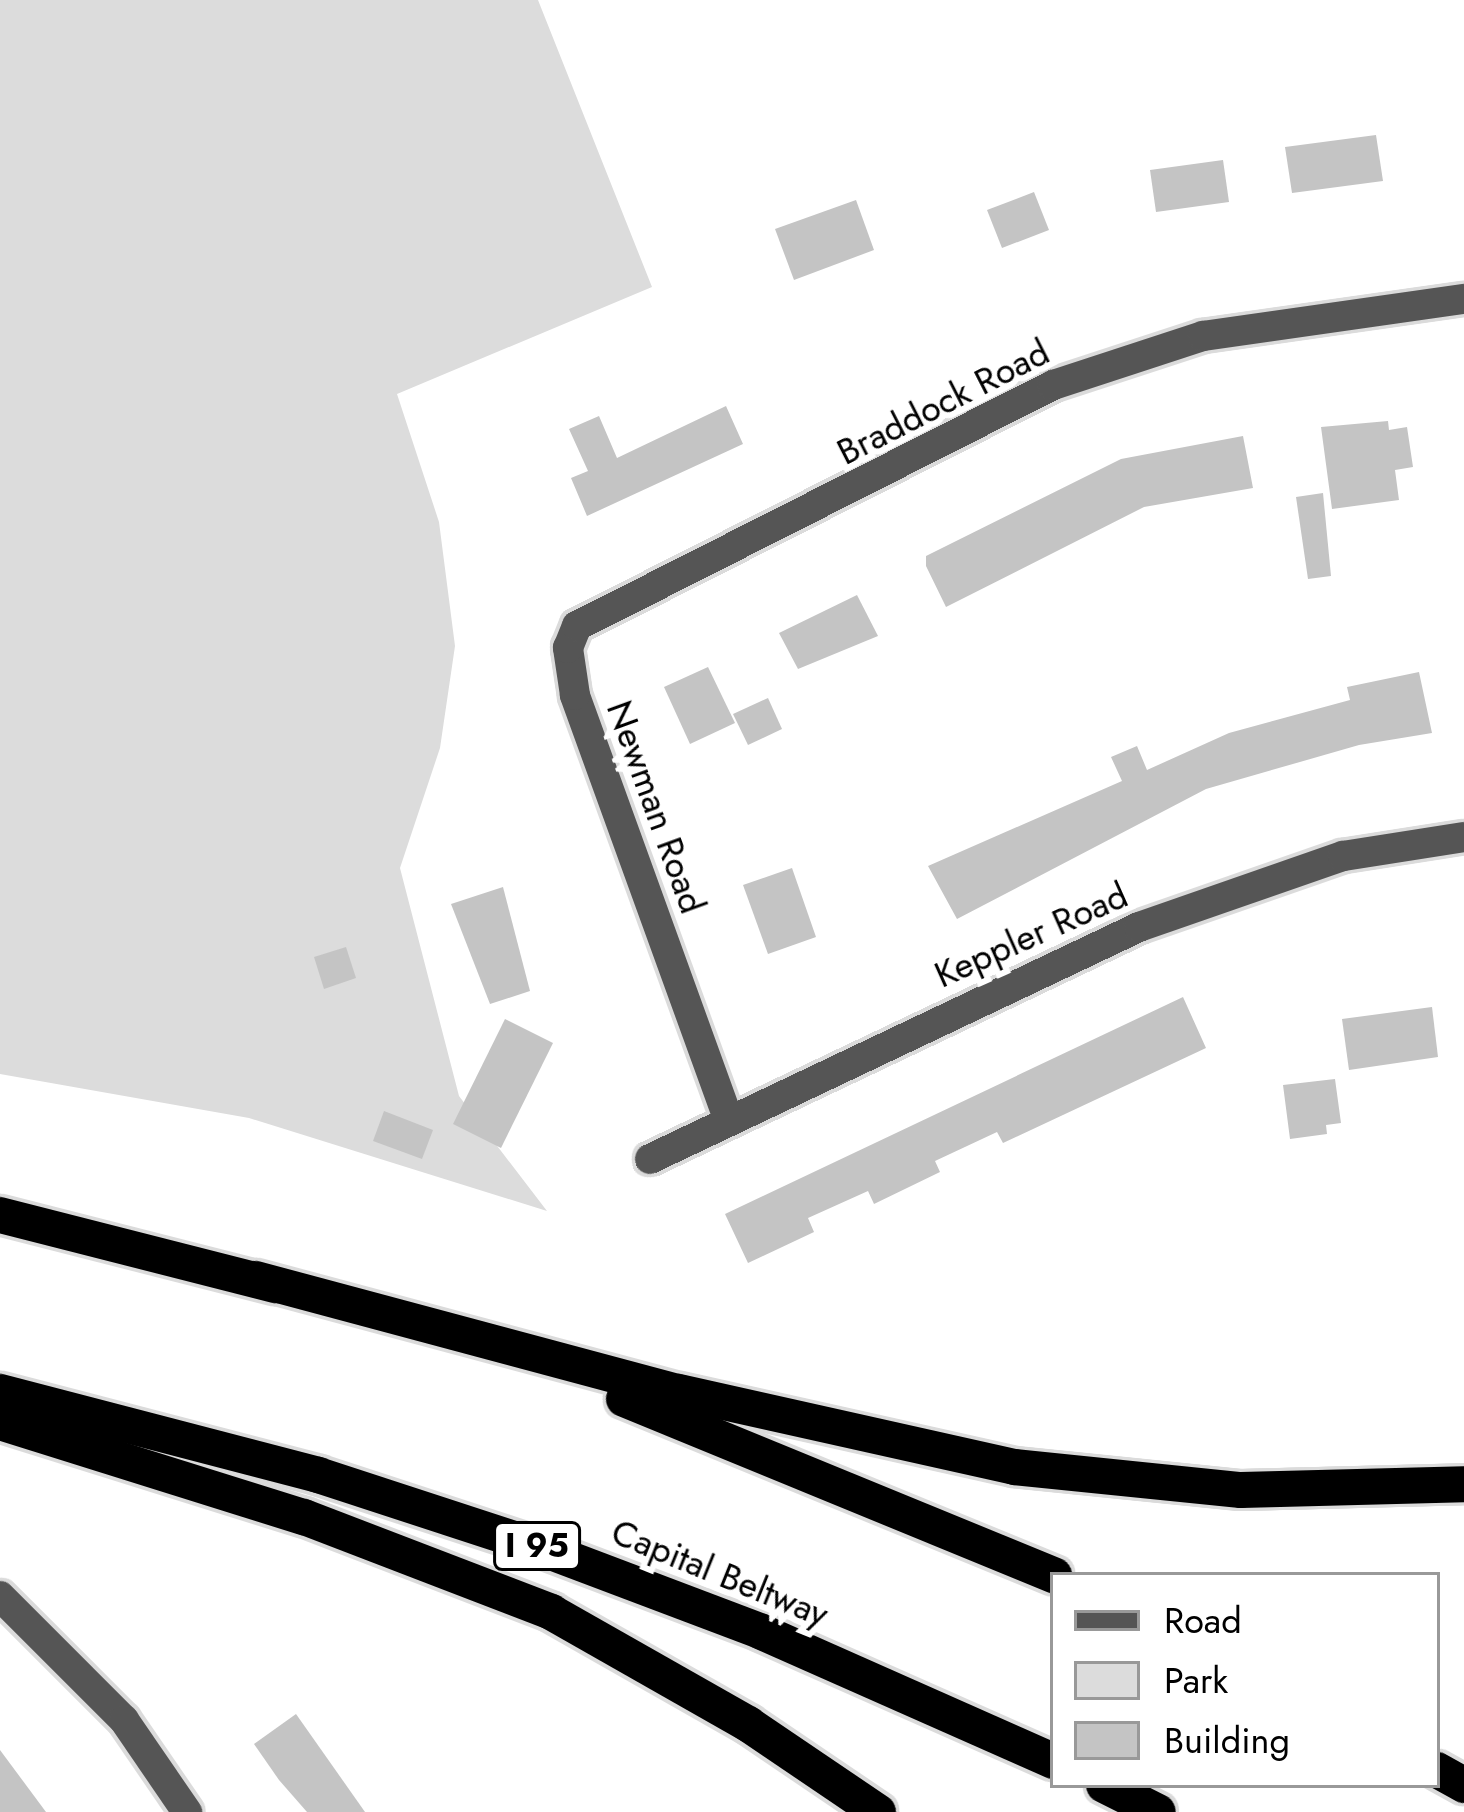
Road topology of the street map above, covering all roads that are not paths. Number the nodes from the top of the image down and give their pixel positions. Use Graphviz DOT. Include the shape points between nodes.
graph roads {
  1 [pos="1464,299"];
  2 [pos="683,579"];
  3 [pos="1464,837"];
  4 [pos="729,1121"];
  5 [pos="650,1159"];
  6 [pos="0,1215"];
  7 [pos="256,1279"];
  8 [pos="0,1392"];
  9 [pos="0,1422"];
  10 [pos="1464,1484"];
  11 [pos="1050,1573"];
  12 [pos="0,1596"];
  13 [pos="1050,1760"];
  14 [pos="1110,1788"];
  15 [pos="187,1812"];
  16 [pos="878,1812"];
  17 [pos="1158,1812"];
  1 -- 2 [label="street, Braddock Road" via="1203,336 1053,385"];
  2 -- 4 [label="street, Newman Road" via="591,618 568,648 575,695"];
  3 -- 4 [label="street, Keppler Road" via="1343,856 1139,927"];
  4 -- 5 [label="street, Keppler Road"];
  6 -- 7 [label="highway"];
  7 -- 10 [label="highway" via="679,1392 1014,1467 1241,1490"];
  7 -- 11 [label="highway" via="589,1385"];
  8 -- 13 [label="highway, Capital Beltway / I 95" via="317,1475 535,1546 762,1632"];
  9 -- 16 [label="highway" via="304,1517 550,1612 728,1712"];
  12 -- 15 [label="street" via="124,1720"];
  14 -- 17 [label="highway"];
}
